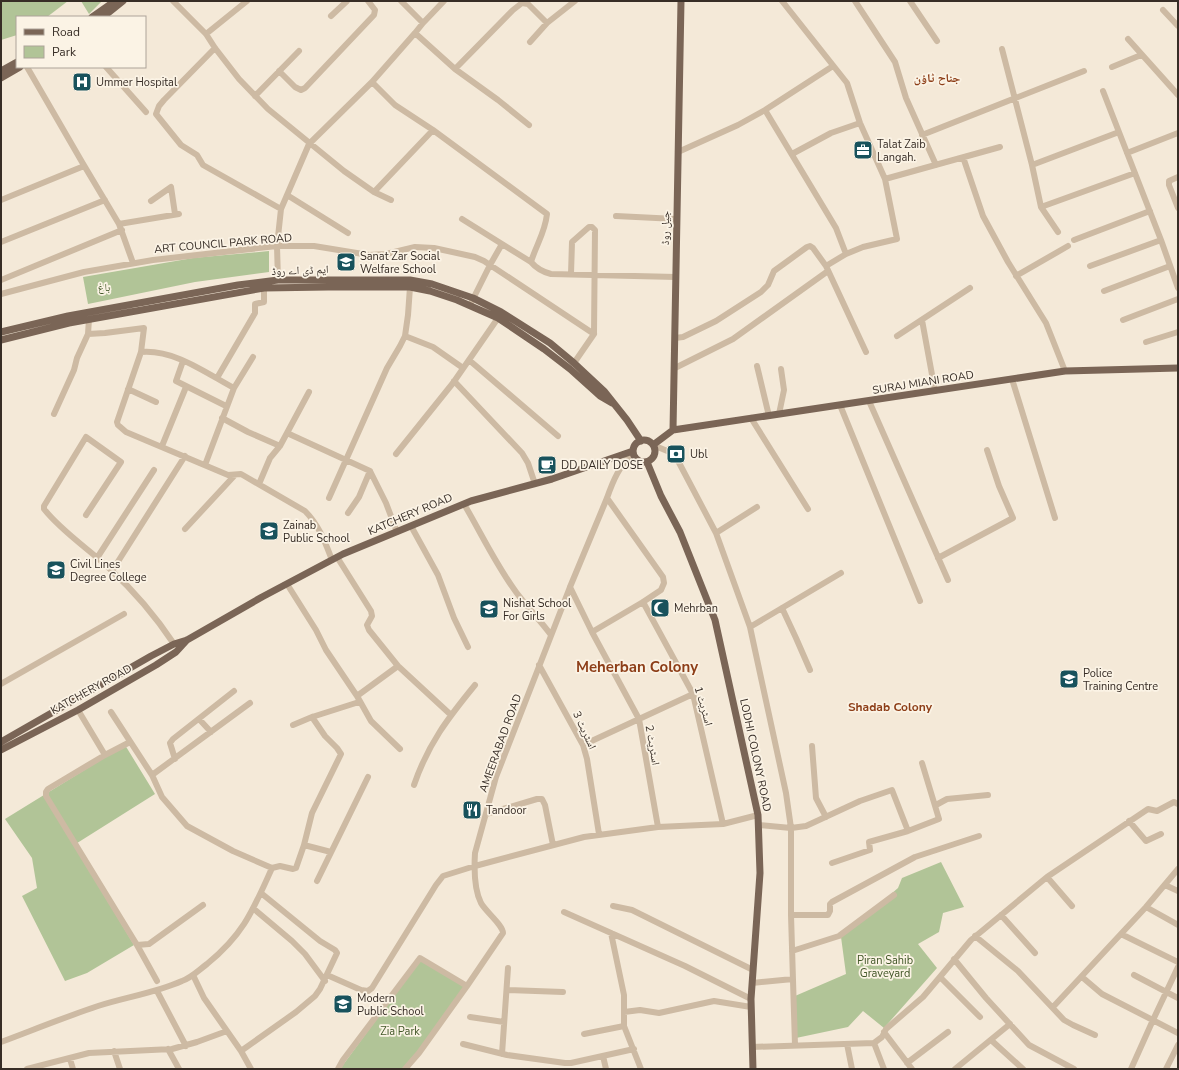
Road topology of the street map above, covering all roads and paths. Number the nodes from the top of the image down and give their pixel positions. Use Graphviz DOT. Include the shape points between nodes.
graph roads {
  1 [pos="115,1"];
  2 [pos="123,1"];
  3 [pos="173,1"];
  4 [pos="247,1"];
  5 [pos="347,1"];
  6 [pos="368,1"];
  7 [pos="401,1"];
  8 [pos="444,1"];
  9 [pos="575,1"];
  10 [pos="681,1"];
  11 [pos="782,1"];
  12 [pos="855,1"];
  13 [pos="910,1"];
  14 [pos="1163,10"];
  15 [pos="93,16"];
  16 [pos="104,16"];
  17 [pos="331,16"];
  18 [pos="422,23"];
  19 [pos="547,23"];
  20 [pos="1178,26"];
  21 [pos="415,33"];
  22 [pos="206,34"];
  23 [pos="1128,39"];
  24 [pos="937,41"];
  25 [pos="530,42"];
  26 [pos="214,48"];
  27 [pos="1002,49"];
  28 [pos="299,51"];
  29 [pos="1141,55"];
  30 [pos="16,63"];
  31 [pos="833,66"];
  32 [pos="1112,67"];
  33 [pos="18,68"];
  34 [pos="28,68"];
  35 [pos="107,68"];
  36 [pos="455,69"];
  37 [pos="1,71"];
  38 [pos="279,71"];
  39 [pos="1084,71"];
  40 [pos="1,78"];
  41 [pos="372,82"];
  42 [pos="1103,91"];
  43 [pos="1178,95"];
  44 [pos="255,96"];
  45 [pos="1014,98"];
  46 [pos="765,110"];
  47 [pos="146,112"];
  48 [pos="860,123"];
  49 [pos="529,125"];
  50 [pos="433,130"];
  51 [pos="1119,132"];
  52 [pos="1178,133"];
  53 [pos="922,135"];
  54 [pos="309,144"];
  55 [pos="1000,147"];
  56 [pos="678,152"];
  57 [pos="1127,153"];
  58 [pos="792,154"];
  59 [pos="963,157"];
  60 [pos="936,165"];
  61 [pos="1032,165"];
  62 [pos="84,166"];
  63 [pos="1135,173"];
  64 [pos="1178,177"];
  65 [pos="885,179"];
  66 [pos="374,192"];
  67 [pos="287,196"];
  68 [pos="1,200"];
  69 [pos="105,200"];
  70 [pos="391,200"];
  71 [pos="151,201"];
  72 [pos="1041,207"];
  73 [pos="1178,208"];
  74 [pos="281,209"];
  75 [pos="1150,211"];
  76 [pos="616,216"];
  77 [pos="462,219"];
  78 [pos="676,219"];
  79 [pos="121,227"];
  80 [pos="1058,232"];
  81 [pos="348,233"];
  82 [pos="1074,240"];
  83 [pos="1161,240"];
  84 [pos="1,242"];
  85 [pos="502,244"];
  86 [pos="277,246"];
  87 [pos="1068,246"];
  88 [pos="846,254"];
  89 [pos="531,262"];
  90 [pos="133,263"];
  91 [pos="490,265"];
  92 [pos="1090,266"];
  93 [pos="1170,266"];
  94 [pos="827,269"];
  95 [pos="572,274"];
  96 [pos="594,275"];
  97 [pos="1016,276"];
  98 [pos="676,277"];
  99 [pos="1,280"];
  100 [pos="278,280"];
  101 [pos="328,283"];
  102 [pos="410,287"];
  103 [pos="264,288"];
  104 [pos="970,288"];
  105 [pos="1178,288"];
  106 [pos="238,289"];
  107 [pos="1104,292"];
  108 [pos="1,294"];
  109 [pos="1178,299"];
  110 [pos="471,302"];
  111 [pos="498,318"];
  112 [pos="89,319"];
  113 [pos="922,320"];
  114 [pos="1123,320"];
  115 [pos="1,332"];
  116 [pos="1178,332"];
  117 [pos="88,334"];
  118 [pos="594,334"];
  119 [pos="405,336"];
  120 [pos="897,336"];
  121 [pos="675,338"];
  122 [pos="1,340"];
  123 [pos="1146,342"];
  124 [pos="141,352"];
  125 [pos="866,352"];
  126 [pos="252,357"];
  127 [pos="469,360"];
  128 [pos="183,361"];
  129 [pos="574,363"];
  130 [pos="757,366"];
  131 [pos="463,368"];
  132 [pos="675,368"];
  133 [pos="1178,368"];
  134 [pos="781,369"];
  135 [pos="1065,371"];
  136 [pos="217,378"];
  137 [pos="1012,379"];
  138 [pos="454,381"];
  139 [pos="186,387"];
  140 [pos="234,388"];
  141 [pos="128,389"];
  142 [pos="935,391"];
  143 [pos="309,392"];
  144 [pos="869,401"];
  145 [pos="156,402"];
  146 [pos="614,404"];
  147 [pos="840,405"];
  148 [pos="226,406"];
  149 [pos="54,414"];
  150 [pos="779,414"];
  151 [pos="769,416"];
  152 [pos="222,418"];
  153 [pos="751,418"];
  154 [pos="673,430"];
  155 [pos="287,433"];
  156 [pos="558,436"];
  157 [pos="640,441"];
  158 [pos="653,445"];
  159 [pos="162,446"];
  160 [pos="280,446"];
  161 [pos="987,450"];
  162 [pos="633,451"];
  163 [pos="396,454"];
  164 [pos="185,456"];
  165 [pos="346,460"];
  166 [pos="647,462"];
  167 [pos="206,464"];
  168 [pos="154,470"];
  169 [pos="370,471"];
  170 [pos="235,475"];
  171 [pos="259,484"];
  172 [pos="535,484"];
  173 [pos="329,498"];
  174 [pos="607,498"];
  175 [pos="464,504"];
  176 [pos="757,507"];
  177 [pos="808,509"];
  178 [pos="348,513"];
  179 [pos="86,515"];
  180 [pos="1054,518"];
  181 [pos="411,526"];
  182 [pos="185,529"];
  183 [pos="397,532"];
  184 [pos="716,533"];
  185 [pos="97,558"];
  186 [pos="334,558"];
  187 [pos="938,558"];
  188 [pos="112,571"];
  189 [pos="841,573"];
  190 [pos="948,580"];
  191 [pos="287,584"];
  192 [pos="570,587"];
  193 [pos="920,600"];
  194 [pos="643,602"];
  195 [pos="782,608"];
  196 [pos="124,614"];
  197 [pos="750,627"];
  198 [pos="592,632"];
  199 [pos="551,635"];
  200 [pos="187,640"];
  201 [pos="174,644"];
  202 [pos="468,647"];
  203 [pos="151,656"];
  204 [pos="156,664"];
  205 [pos="539,665"];
  206 [pos="398,666"];
  207 [pos="810,670"];
  208 [pos="1,684"];
  209 [pos="476,685"];
  210 [pos="96,688"];
  211 [pos="234,691"];
  212 [pos="693,694"];
  213 [pos="101,697"];
  214 [pos="358,699"];
  215 [pos="250,703"];
  216 [pos="78,710"];
  217 [pos="111,712"];
  218 [pos="451,715"];
  219 [pos="46,717"];
  220 [pos="312,717"];
  221 [pos="199,719"];
  222 [pos="639,719"];
  223 [pos="50,724"];
  224 [pos="293,725"];
  225 [pos="211,732"];
  226 [pos="1,742"];
  227 [pos="130,742"];
  228 [pos="583,745"];
  229 [pos="812,746"];
  230 [pos="400,749"];
  231 [pos="1,750"];
  232 [pos="105,755"];
  233 [pos="175,759"];
  234 [pos="922,764"];
  235 [pos="152,775"];
  236 [pos="368,777"];
  237 [pos="414,785"];
  238 [pos="988,795"];
  239 [pos="1178,804"];
  240 [pos="936,805"];
  241 [pos="486,814"];
  242 [pos="758,815"];
  243 [pos="826,817"];
  244 [pos="1129,821"];
  245 [pos="723,824"];
  246 [pos="759,825"];
  247 [pos="658,827"];
  248 [pos="791,828"];
  249 [pos="908,831"];
  250 [pos="599,834"];
  251 [pos="1161,834"];
  252 [pos="979,836"];
  253 [pos="304,845"];
  254 [pos="553,845"];
  255 [pos="331,852"];
  256 [pos="832,863"];
  257 [pos="475,866"];
  258 [pos="272,868"];
  259 [pos="1178,869"];
  260 [pos="1047,877"];
  261 [pos="317,881"];
  262 [pos="1165,885"];
  263 [pos="1178,891"];
  264 [pos="261,893"];
  265 [pos="894,895"];
  266 [pos="204,905"];
  267 [pos="613,906"];
  268 [pos="1072,906"];
  269 [pos="1146,907"];
  270 [pos="254,909"];
  271 [pos="564,912"];
  272 [pos="791,915"];
  273 [pos="1001,915"];
  274 [pos="1178,925"];
  275 [pos="611,933"];
  276 [pos="1121,934"];
  277 [pos="975,936"];
  278 [pos="137,945"];
  279 [pos="792,950"];
  280 [pos="1035,953"];
  281 [pos="954,959"];
  282 [pos="1178,962"];
  283 [pos="508,968"];
  284 [pos="1178,968"];
  285 [pos="753,970"];
  286 [pos="193,975"];
  287 [pos="1134,975"];
  288 [pos="940,977"];
  289 [pos="1082,977"];
  290 [pos="326,978"];
  291 [pos="793,979"];
  292 [pos="157,981"];
  293 [pos="752,983"];
  294 [pos="467,986"];
  295 [pos="156,990"];
  296 [pos="506,990"];
  297 [pos="563,992"];
  298 [pos="1166,992"];
  299 [pos="751,998"];
  300 [pos="1178,998"];
  301 [pos="751,1007"];
  302 [pos="1053,1008"];
  303 [pos="624,1012"];
  304 [pos="470,1017"];
  305 [pos="980,1017"];
  306 [pos="1153,1020"];
  307 [pos="504,1022"];
  308 [pos="1010,1024"];
  309 [pos="624,1026"];
  310 [pos="227,1031"];
  311 [pos="884,1032"];
  312 [pos="948,1032"];
  313 [pos="1178,1033"];
  314 [pos="584,1034"];
  315 [pos="1095,1035"];
  316 [pos="991,1040"];
  317 [pos="1,1042"];
  318 [pos="874,1043"];
  319 [pos="463,1044"];
  320 [pos="847,1044"];
  321 [pos="1178,1045"];
  322 [pos="186,1046"];
  323 [pos="795,1046"];
  324 [pos="752,1047"];
  325 [pos="168,1049"];
  326 [pos="634,1050"];
  327 [pos="114,1051"];
  328 [pos="241,1051"];
  329 [pos="502,1054"];
  330 [pos="603,1056"];
  331 [pos="70,1059"];
  332 [pos="907,1063"];
  333 [pos="27,1069"];
  334 [pos="73,1069"];
  335 [pos="120,1069"];
  336 [pos="179,1069"];
  337 [pos="251,1069"];
  338 [pos="338,1069"];
  339 [pos="405,1069"];
  340 [pos="606,1069"];
  341 [pos="641,1069"];
  342 [pos="753,1069"];
  343 [pos="852,1069"];
  344 [pos="884,1069"];
  345 [pos="912,1069"];
  346 [pos="955,1069"];
  347 [pos="1023,1069"];
  348 [pos="1074,1069"];
  349 [pos="1131,1069"];
  350 [pos="1166,1069"];
  1 -- 15 [label="main road"];
  2 -- 16 [label="main road"];
  3 -- 22 [label="street"];
  4 -- 22 [label="street"];
  5 -- 17 [label="street"];
  6 -- 38 [label="street" via="376,10 374,15 305,88 301,90 295,87"];
  7 -- 18 [label="street"];
  8 -- 18 [label="street"];
  9 -- 19 [label="street"];
  10 -- 56 [label="main road, جیل روڈ"];
  11 -- 31 [label="street"];
  12 -- 53 [label="street" via="895,62 906,98"];
  13 -- 24 [label="street"];
  14 -- 20 [label="street"];
  18 -- 21 [label="street"];
  19 -- 25 [label="street"];
  19 -- 36 [label="street" via="528,4 522,3"];
  21 -- 36 [label="street"];
  21 -- 41 [label="street"];
  22 -- 26 [label="street"];
  23 -- 29 [label="street"];
  26 -- 44 [label="street"];
  26 -- 74 [label="street" via="164,100 156,114 181,144 197,155 203,165"];
  27 -- 45 [label="street"];
  28 -- 38 [label="street"];
  29 -- 32 [label="street"];
  29 -- 43 [label="street"];
  30 -- 37 [label="main road"];
  31 -- 46 [label="street"];
  31 -- 48 [label="street" via="847,83"];
  33 -- 40 [label="main road"];
  34 -- 62 [label="street"];
  35 -- 47 [label="street"];
  36 -- 49 [label="street"];
  38 -- 44 [label="street"];
  39 -- 45 [label="street"];
  41 -- 50 [label="street" via="395,105"];
  41 -- 54 [label="street"];
  42 -- 51 [label="street"];
  44 -- 54 [label="street"];
  45 -- 53 [label="street"];
  45 -- 61 [label="street"];
  46 -- 56 [label="street"];
  46 -- 58 [label="street"];
  48 -- 58 [label="street" via="831,132"];
  48 -- 65 [label="street"];
  50 -- 66 [label="street"];
  50 -- 89 [label="street" via="547,214 542,237"];
  51 -- 57 [label="street"];
  51 -- 61 [label="street"];
  52 -- 57 [label="street"];
  53 -- 60 [label="street"];
  54 -- 66 [label="street"];
  54 -- 67 [label="street"];
  55 -- 59 [label="street"];
  56 -- 78 [label="main road, جیل روڈ"];
  57 -- 63 [label="street"];
  58 -- 88 [label="street" via="836,228"];
  59 -- 60 [label="street"];
  59 -- 97 [label="street" via="983,216"];
  60 -- 65 [label="street"];
  61 -- 72 [label="street"];
  62 -- 68 [label="street"];
  62 -- 69 [label="street"];
  63 -- 72 [label="street"];
  63 -- 75 [label="street"];
  64 -- 73 [label="street" via="1169,181"];
  65 -- 88 [label="street" via="897,239"];
  66 -- 70 [label="street"];
  67 -- 74 [label="street"];
  67 -- 81 [label="street"];
  69 -- 79 [label="street"];
  69 -- 84 [label="street"];
  71 -- 79 [label="street" via="171,188 177,214"];
  72 -- 80 [label="street"];
  74 -- 86 [label="street"];
  75 -- 82 [label="street"];
  75 -- 83 [label="street"];
  76 -- 78 [label="street"];
  77 -- 85 [label="street"];
  78 -- 98 [label="main road, جیل روڈ"];
  79 -- 90 [label="street"];
  79 -- 99 [label="street"];
  83 -- 92 [label="street"];
  83 -- 93 [label="street"];
  85 -- 89 [label="street"];
  85 -- 91 [label="street"];
  86 -- 90 [label="street, ART COUNCIL PARK ROAD"];
  86 -- 91 [label="street, ART COUNCIL PARK ROAD" via="314,246 369,254 386,254 415,247 428,248 475,257"];
  86 -- 100 [label="street"];
  87 -- 97 [label="street"];
  88 -- 94 [label="street"];
  89 -- 95 [label="street" via="544,272"];
  90 -- 108 [label="street, ART COUNCIL PARK ROAD" via="84,272"];
  91 -- 110 [label="street"];
  91 -- 118 [label="street, ART COUNCIL PARK ROAD"];
  93 -- 105 [label="street"];
  93 -- 107 [label="street"];
  94 -- 121 [label="street" via="813,248 807,248 774,271 761,292 716,321 683,337"];
  94 -- 125 [label="street"];
  94 -- 132 [label="street" via="733,339"];
  95 -- 96 [label="street"];
  95 -- 96 [label="street" via="572,242 592,227 595,230"];
  96 -- 98 [label="street"];
  96 -- 118 [label="street"];
  97 -- 135 [label="street" via="1046,322"];
  98 -- 121 [label="main road, جیل روڈ"];
  100 -- 101 [label="main road, ایم ڈی اے روڈ"];
  100 -- 106 [label="main road, ایم ڈی اے روڈ"];
  101 -- 102 [label="main road, ایم ڈی اے روڈ"];
  101 -- 103 [label="main road, ایم ڈی اے روڈ"];
  101 -- 110 [label="main road, ایم ڈی اے روڈ" via="410,280 432,284"];
  102 -- 110 [label="main road, ایم ڈی اے روڈ"];
  102 -- 119 [label="street"];
  103 -- 106 [label="main road, ایم ڈی اے روڈ"];
  103 -- 136 [label="street" via="264,302 255,304 255,313"];
  104 -- 113 [label="street"];
  106 -- 112 [label="main road, ایم ڈی اے روڈ"];
  106 -- 115 [label="main road, ایم ڈی اے روڈ" via="68,316"];
  109 -- 114 [label="street"];
  110 -- 111 [label="main road, ایم ڈی اے روڈ"];
  110 -- 129 [label="main road, ایم ڈی اے روڈ" via="501,312 550,343"];
  111 -- 127 [label="street"];
  111 -- 146 [label="main road, ایم ڈی اے روڈ" via="544,349 600,396"];
  112 -- 117 [label="street"];
  112 -- 122 [label="main road, ایم ڈی اے روڈ"];
  113 -- 120 [label="street"];
  113 -- 142 [label="street"];
  116 -- 123 [label="street"];
  117 -- 124 [label="street" via="144,328"];
  117 -- 149 [label="street"];
  118 -- 129 [label="street"];
  119 -- 131 [label="street" via="433,347"];
  119 -- 165 [label="street" via="387,368"];
  121 -- 132 [label="main road, جیل روڈ"];
  124 -- 128 [label="street" via="165,354"];
  124 -- 141 [label="street"];
  126 -- 140 [label="street"];
  127 -- 131 [label="street"];
  127 -- 156 [label="street"];
  128 -- 136 [label="street"];
  128 -- 139 [label="street" via="176,381"];
  129 -- 146 [label="main road, ایم ڈی اے روڈ"];
  130 -- 151 [label="street"];
  131 -- 138 [label="street"];
  132 -- 154 [label="main road, جیل روڈ"];
  133 -- 135 [label="main road, SURAJ MIANI ROAD"];
  134 -- 150 [label="street" via="784,390"];
  135 -- 137 [label="main road, SURAJ MIANI ROAD"];
  136 -- 140 [label="street"];
  137 -- 142 [label="main road, SURAJ MIANI ROAD"];
  137 -- 180 [label="street"];
  138 -- 163 [label="street"];
  138 -- 172 [label="street" via="522,453"];
  139 -- 148 [label="street"];
  139 -- 159 [label="street"];
  140 -- 148 [label="street"];
  141 -- 145 [label="street"];
  141 -- 159 [label="street" via="117,424 126,432"];
  142 -- 144 [label="main road, SURAJ MIANI ROAD"];
  143 -- 155 [label="street"];
  144 -- 147 [label="main road, SURAJ MIANI ROAD"];
  144 -- 187 [label="street"];
  146 -- 157 [label="main road, ایم ڈی اے روڈ"];
  147 -- 150 [label="main road, SURAJ MIANI ROAD"];
  147 -- 193 [label="street"];
  148 -- 152 [label="street"];
  150 -- 151 [label="main road, SURAJ MIANI ROAD"];
  151 -- 153 [label="main road, SURAJ MIANI ROAD"];
  152 -- 160 [label="street"];
  152 -- 167 [label="street"];
  153 -- 154 [label="main road, SURAJ MIANI ROAD"];
  153 -- 177 [label="street"];
  154 -- 158 [label="main road"];
  155 -- 160 [label="street"];
  155 -- 165 [label="street"];
  157 -- 158 [label="main road"];
  157 -- 162 [label="main road" via="634,446"];
  158 -- 166 [label="main road" via="655,454"];
  158 -- 184 [label="street" via="676,457"];
  159 -- 164 [label="street"];
  160 -- 171 [label="street" via="270,458"];
  161 -- 187 [label="street" via="1013,518"];
  162 -- 166 [label="main road" via="638,461"];
  162 -- 172 [label="main road, KATCHERY ROAD"];
  162 -- 174 [label="street, AMEERABAD ROAD" via="613,479"];
  164 -- 167 [label="street"];
  164 -- 188 [label="street"];
  165 -- 169 [label="street"];
  165 -- 173 [label="street"];
  166 -- 242 [label="main road, LODHI COLONY ROAD" via="680,532 715,620"];
  167 -- 170 [label="street" via="228,475"];
  168 -- 185 [label="street"];
  169 -- 178 [label="street" via="359,497"];
  169 -- 183 [label="street"];
  170 -- 171 [label="street" via="241,474"];
  170 -- 182 [label="street"];
  171 -- 186 [label="street" via="305,511"];
  172 -- 175 [label="main road, KATCHERY ROAD"];
  174 -- 192 [label="street, AMEERABAD ROAD"];
  174 -- 194 [label="street" via="664,580 660,590"];
  175 -- 181 [label="main road, KATCHERY ROAD"];
  175 -- 199 [label="street" via="516,592"];
  176 -- 184 [label="street"];
  179 -- 185 [label="street" via="121,462 86,437 43,508"];
  181 -- 183 [label="main road, KATCHERY ROAD"];
  181 -- 202 [label="street" via="438,574"];
  183 -- 186 [label="main road, KATCHERY ROAD"];
  184 -- 197 [label="street"];
  185 -- 188 [label="street"];
  186 -- 191 [label="main road, KATCHERY ROAD"];
  186 -- 206 [label="street" via="372,614 368,628"];
  187 -- 190 [label="street"];
  188 -- 201 [label="street"];
  189 -- 195 [label="street"];
  191 -- 200 [label="main road, KATCHERY ROAD"];
  191 -- 214 [label="street"];
  192 -- 198 [label="street, اسٹریٹ 2"];
  192 -- 199 [label="street, AMEERABAD ROAD"];
  194 -- 198 [label="street"];
  194 -- 212 [label="street, اسٹریٹ 1"];
  195 -- 197 [label="street"];
  195 -- 207 [label="street"];
  196 -- 208 [label="street"];
  197 -- 248 [label="street" via="786,793"];
  198 -- 222 [label="street, اسٹریٹ 2"];
  199 -- 205 [label="street, AMEERABAD ROAD"];
  200 -- 201 [label="main road, KATCHERY ROAD"];
  200 -- 204 [label="main road, KATCHERY ROAD" via="176,652"];
  201 -- 203 [label="main road, KATCHERY ROAD"];
  203 -- 204 [label="main road"];
  203 -- 210 [label="main road, KATCHERY ROAD"];
  204 -- 213 [label="main road, KATCHERY ROAD"];
  205 -- 228 [label="street, اسٹریٹ 3"];
  205 -- 241 [label="street, AMEERABAD ROAD" via="496,777"];
  206 -- 214 [label="street"];
  206 -- 218 [label="street"];
  209 -- 218 [label="street"];
  210 -- 213 [label="main road"];
  210 -- 219 [label="main road, KATCHERY ROAD"];
  211 -- 221 [label="street"];
  212 -- 222 [label="street"];
  212 -- 245 [label="street, اسٹریٹ 1"];
  213 -- 216 [label="main road, KATCHERY ROAD"];
  214 -- 220 [label="street"];
  214 -- 230 [label="street" via="371,721"];
  215 -- 225 [label="street"];
  216 -- 223 [label="main road, KATCHERY ROAD"];
  216 -- 232 [label="street"];
  217 -- 227 [label="street"];
  218 -- 237 [label="street" via="430,746"];
  219 -- 223 [label="main road"];
  219 -- 226 [label="main road, KATCHERY ROAD"];
  220 -- 224 [label="street"];
  220 -- 253 [label="street" via="341,754 312,813"];
  221 -- 225 [label="street"];
  221 -- 233 [label="street" via="170,743"];
  222 -- 228 [label="street"];
  222 -- 247 [label="street, اسٹریٹ 2"];
  223 -- 231 [label="main road, KATCHERY ROAD"];
  225 -- 233 [label="street"];
  227 -- 232 [label="street"];
  227 -- 235 [label="street"];
  228 -- 250 [label="street, اسٹریٹ 3"];
  229 -- 243 [label="street" via="816,798"];
  232 -- 278 [label="street" via="48,789 46,796"];
  233 -- 235 [label="street"];
  234 -- 240 [label="street"];
  235 -- 258 [label="street" via="162,797 187,826 233,851"];
  236 -- 255 [label="street"];
  238 -- 240 [label="street" via="947,799"];
  239 -- 244 [label="street" via="1174,802 1157,811 1148,809"];
  240 -- 249 [label="street" via="939,819"];
  241 -- 254 [label="street" via="542,799"];
  241 -- 257 [label="street, AMEERABAD ROAD" via="475,854"];
  242 -- 245 [label="street"];
  242 -- 246 [label="main road, LODHI COLONY ROAD"];
  243 -- 248 [label="street" via="806,826"];
  243 -- 249 [label="street" via="892,790"];
  244 -- 251 [label="street" via="1146,841"];
  244 -- 260 [label="street"];
  245 -- 247 [label="street"];
  246 -- 248 [label="street"];
  246 -- 285 [label="main road, LODHI COLONY ROAD" via="760,873"];
  247 -- 250 [label="street"];
  248 -- 272 [label="street"];
  249 -- 256 [label="street" via="869,842 870,850"];
  250 -- 254 [label="street"];
  252 -- 272 [label="street" via="915,857 832,902 828,915"];
  253 -- 255 [label="street"];
  253 -- 258 [label="street" via="295,869 280,866"];
  254 -- 257 [label="street"];
  255 -- 261 [label="street"];
  257 -- 290 [label="street" via="444,876 436,885 372,988 368,991 361,990"];
  257 -- 294 [label="street, AMEERABAD ROAD" via="481,903 504,932"];
  258 -- 264 [label="street"];
  259 -- 262 [label="street"];
  260 -- 268 [label="street"];
  260 -- 273 [label="street"];
  262 -- 263 [label="street"];
  262 -- 269 [label="street"];
  264 -- 270 [label="street"];
  264 -- 290 [label="street" via="336,951"];
  265 -- 279 [label="street" via="839,936"];
  266 -- 278 [label="street" via="149,944"];
  267 -- 285 [label="street" via="632,910"];
  269 -- 274 [label="street"];
  269 -- 276 [label="street"];
  270 -- 286 [label="street" via="231,943"];
  270 -- 290 [label="street" via="292,941"];
  271 -- 275 [label="street"];
  272 -- 279 [label="street"];
  273 -- 277 [label="street"];
  273 -- 280 [label="street"];
  275 -- 299 [label="street"];
  275 -- 303 [label="street" via="624,995"];
  276 -- 282 [label="street"];
  276 -- 289 [label="street"];
  277 -- 281 [label="street"];
  277 -- 302 [label="street" via="1018,971"];
  278 -- 292 [label="street"];
  279 -- 291 [label="street"];
  281 -- 288 [label="street"];
  281 -- 308 [label="street"];
  283 -- 296 [label="street"];
  284 -- 298 [label="street"];
  285 -- 293 [label="main road, LODHI COLONY ROAD"];
  286 -- 295 [label="street"];
  286 -- 310 [label="street" via="204,998"];
  287 -- 298 [label="street"];
  288 -- 305 [label="street"];
  288 -- 311 [label="street" via="923,997"];
  289 -- 302 [label="street"];
  289 -- 306 [label="street" via="1102,994"];
  290 -- 328 [label="street" via="315,996"];
  291 -- 293 [label="street"];
  291 -- 323 [label="street"];
  293 -- 299 [label="main road, LODHI COLONY ROAD"];
  294 -- 338 [label="street" via="420,958"];
  294 -- 339 [label="street, AMEERABAD ROAD"];
  295 -- 317 [label="street" via="98,1006"];
  295 -- 322 [label="street"];
  296 -- 297 [label="street"];
  296 -- 307 [label="street"];
  298 -- 300 [label="street"];
  298 -- 306 [label="street"];
  299 -- 301 [label="main road, LODHI COLONY ROAD"];
  301 -- 303 [label="street" via="714,1001 666,1012"];
  301 -- 324 [label="main road, LODHI COLONY ROAD"];
  302 -- 315 [label="street" via="1064,1020"];
  303 -- 309 [label="street"];
  304 -- 307 [label="street"];
  306 -- 313 [label="street"];
  306 -- 349 [label="street"];
  307 -- 329 [label="street"];
  308 -- 316 [label="street"];
  308 -- 348 [label="street" via="1029,1045"];
  309 -- 314 [label="street"];
  309 -- 326 [label="street"];
  310 -- 322 [label="street"];
  310 -- 328 [label="street"];
  311 -- 318 [label="street"];
  311 -- 332 [label="street"];
  312 -- 332 [label="street"];
  316 -- 346 [label="street"];
  316 -- 347 [label="street"];
  318 -- 320 [label="street"];
  318 -- 344 [label="street"];
  319 -- 329 [label="street"];
  320 -- 323 [label="street"];
  320 -- 343 [label="street"];
  321 -- 350 [label="street"];
  322 -- 325 [label="street"];
  323 -- 324 [label="street"];
  324 -- 342 [label="main road, LODHI COLONY ROAD"];
  325 -- 327 [label="street"];
  325 -- 336 [label="street"];
  326 -- 330 [label="street"];
  326 -- 341 [label="street"];
  327 -- 331 [label="street" via="89,1053"];
  327 -- 335 [label="street"];
  328 -- 337 [label="street"];
  329 -- 330 [label="street" via="565,1063"];
  330 -- 340 [label="street"];
  331 -- 333 [label="street"];
  331 -- 334 [label="street"];
  332 -- 345 [label="street"];
}
